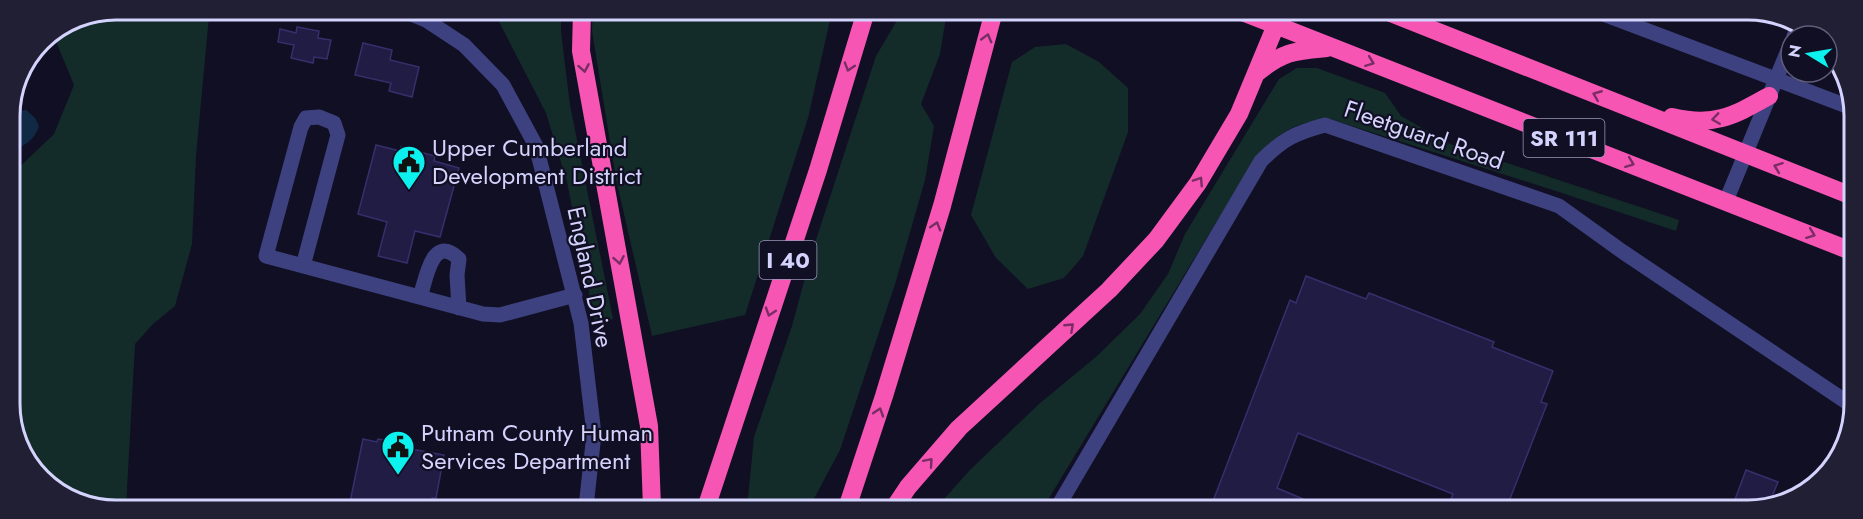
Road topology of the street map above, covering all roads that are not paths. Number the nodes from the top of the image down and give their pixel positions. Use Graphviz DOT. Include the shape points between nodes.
graph roads {
  1 [pos="426,20"];
  2 [pos="582,20"];
  3 [pos="863,20"];
  4 [pos="992,20"];
  5 [pos="1276,20"];
  6 [pos="1281,20"];
  7 [pos="1408,20"];
  8 [pos="1616,20"];
  9 [pos="1333,48"];
  10 [pos="1258,72"];
  11 [pos="1779,73"];
  12 [pos="1773,88"];
  13 [pos="1843,106"];
  14 [pos="1627,107"];
  15 [pos="1746,154"];
  16 [pos="1826,185"];
  17 [pos="1844,193"];
  18 [pos="1844,197"];
  19 [pos="1726,201"];
  20 [pos="1844,248"];
  21 [pos="303,266"];
  22 [pos="575,295"];
  23 [pos="420,297"];
  24 [pos="459,308"];
  25 [pos="1844,400"];
  26 [pos="1062,499"];
  27 [pos="587,500"];
  28 [pos="652,500"];
  29 [pos="709,500"];
  30 [pos="850,500"];
  31 [pos="900,500"];
  1 -- 22 [label="street, England Drive" via="464,45 503,85 536,146"];
  2 -- 28 [label="highway, one-way" via="581,51 649,426"];
  3 -- 29 [label="highway, I 40, one-way"];
  30 -- 4 [label="highway, one-way" via="942,206"];
  5 -- 10 [label="highway"];
  6 -- 9 [label="highway, SR 111"];
  14 -- 7 [label="highway, SR 111, one-way"];
  8 -- 12 [label="street"];
  9 -- 10 [label="highway" via="1289,52"];
  9 -- 19 [label="highway, SR 111, one-way"];
  31 -- 10 [label="highway, one-way" via="959,428 1109,290 1156,240 1198,183 1239,114"];
  11 -- 12 [label="street"];
  12 -- 13 [label="street"];
  12 -- 14 [label="highway, one-way" via="1739,113 1721,120 1679,119"];
  12 -- 15 [label="street"];
  14 -- 15 [label="highway, SR 111"];
  16 -- 15 [label="highway, SR 111, one-way"];
  15 -- 19 [label="street"];
  16 -- 17 [label="highway, SR 111"];
  16 -- 18 [label="highway"];
  19 -- 20 [label="highway, SR 111, one-way"];
  21 -- 21 [label="street" via="266,256 301,127 311,117 334,123 338,135"];
  21 -- 23 [label="street"];
  22 -- 24 [label="street" via="500,315"];
  22 -- 27 [label="street, England Drive" via="594,434"];
  23 -- 24 [label="street"];
  23 -- 24 [label="street" via="432,258 442,251 450,252 459,259"];
  25 -- 26 [label="street, Fleetguard Road" via="1559,206 1325,125 1301,131 1261,161"];
}
